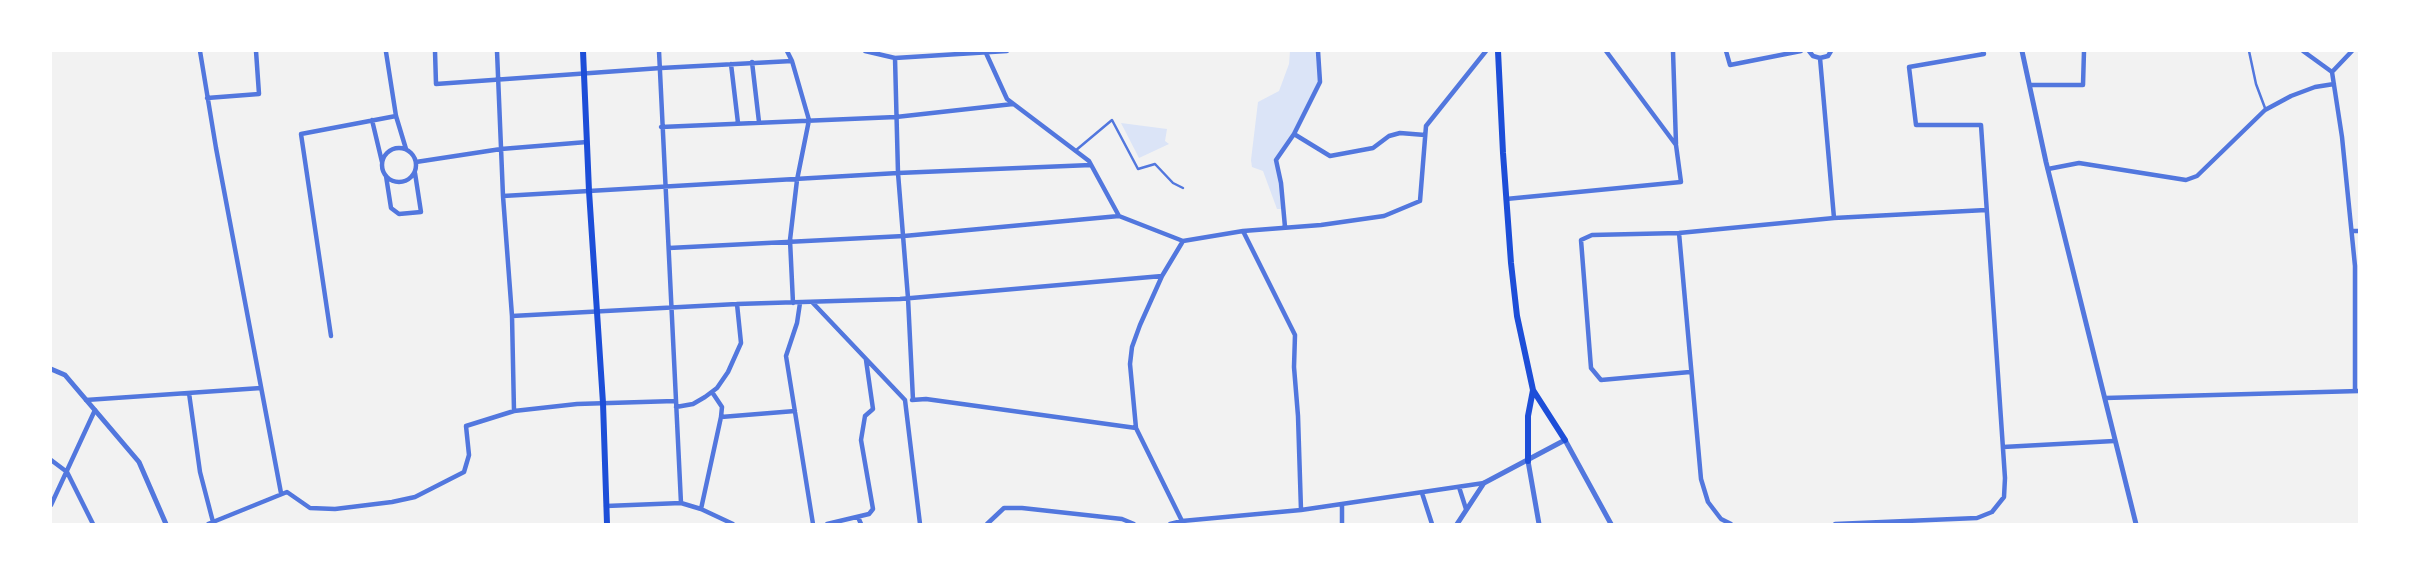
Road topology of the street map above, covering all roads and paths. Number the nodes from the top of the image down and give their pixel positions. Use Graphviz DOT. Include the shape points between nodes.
graph roads {
  1 [pos="200,51"];
  2 [pos="256,51"];
  3 [pos="435,51"];
  4 [pos="497,51"];
  5 [pos="583,51"];
  6 [pos="659,51"];
  7 [pos="787,51"];
  8 [pos="865,51"];
  9 [pos="1007,51"];
  10 [pos="1318,51"];
  11 [pos="1486,51"];
  12 [pos="1498,51"];
  13 [pos="1673,51"];
  14 [pos="1726,51"];
  15 [pos="1801,51"];
  16 [pos="1809,51"];
  17 [pos="1832,51"];
  18 [pos="1983,51"];
  19 [pos="2022,51"];
  20 [pos="2084,51"];
  21 [pos="2249,51"];
  22 [pos="2304,51"];
  23 [pos="2352,51"];
  24 [pos="386,52"];
  25 [pos="1607,52"];
  26 [pos="949,53"];
  27 [pos="986,53"];
  28 [pos="895,58"];
  29 [pos="1821,58"];
  30 [pos="792,61"];
  31 [pos="752,62"];
  32 [pos="731,64"];
  33 [pos="661,68"];
  34 [pos="2332,72"];
  35 [pos="585,74"];
  36 [pos="498,79"];
  37 [pos="2334,84"];
  38 [pos="2029,85"];
  39 [pos="206,98"];
  40 [pos="1014,104"];
  41 [pos="2265,110"];
  42 [pos="396,116"];
  43 [pos="896,117"];
  44 [pos="372,120"];
  45 [pos="809,120"];
  46 [pos="759,122"];
  47 [pos="738,123"];
  48 [pos="661,127"];
  49 [pos="1294,134"];
  50 [pos="1426,135"];
  51 [pos="587,142"];
  52 [pos="1676,145"];
  53 [pos="406,149"];
  54 [pos="501,149"];
  55 [pos="1075,150"];
  56 [pos="416,162"];
  57 [pos="382,163"];
  58 [pos="1091,165"];
  59 [pos="2048,169"];
  60 [pos="415,172"];
  61 [pos="898,173"];
  62 [pos="386,176"];
  63 [pos="797,180"];
  64 [pos="665,186"];
  65 [pos="1183,188"];
  66 [pos="589,191"];
  67 [pos="503,196"];
  68 [pos="1506,199"];
  69 [pos="1986,210"];
  70 [pos="1119,216"];
  71 [pos="1834,218"];
  72 [pos="1285,227"];
  73 [pos="1242,231"];
  74 [pos="2352,231"];
  75 [pos="2359,231"];
  76 [pos="1679,233"];
  77 [pos="904,236"];
  78 [pos="790,240"];
  79 [pos="1183,241"];
  80 [pos="669,248"];
  81 [pos="1162,276"];
  82 [pos="908,298"];
  83 [pos="811,302"];
  84 [pos="793,303"];
  85 [pos="800,303"];
  86 [pos="737,304"];
  87 [pos="673,308"];
  88 [pos="597,310"];
  89 [pos="512,316"];
  90 [pos="331,336"];
  91 [pos="866,359"];
  92 [pos="51,369"];
  93 [pos="1690,372"];
  94 [pos="261,388"];
  95 [pos="1533,390"];
  96 [pos="2357,391"];
  97 [pos="712,392"];
  98 [pos="188,393"];
  99 [pos="2105,398"];
  100 [pos="86,400"];
  101 [pos="905,400"];
  102 [pos="913,400"];
  103 [pos="603,403"];
  104 [pos="675,404"];
  105 [pos="94,410"];
  106 [pos="514,411"];
  107 [pos="795,411"];
  108 [pos="720,417"];
  109 [pos="1136,428"];
  110 [pos="1565,440"];
  111 [pos="2114,440"];
  112 [pos="2003,447"];
  113 [pos="51,460"];
  114 [pos="1528,461"];
  115 [pos="67,472"];
  116 [pos="1485,483"];
  117 [pos="1459,487"];
  118 [pos="1422,493"];
  119 [pos="281,494"];
  120 [pos="681,503"];
  121 [pos="1342,504"];
  122 [pos="51,505"];
  123 [pos="606,506"];
  124 [pos="701,509"];
  125 [pos="1301,510"];
  126 [pos="1467,510"];
  127 [pos="858,517"];
  128 [pos="210,523"];
  129 [pos="1180,523"];
  130 [pos="93,524"];
  131 [pos="166,524"];
  132 [pos="607,524"];
  133 [pos="733,524"];
  134 [pos="813,524"];
  135 [pos="828,524"];
  136 [pos="861,524"];
  137 [pos="920,524"];
  138 [pos="988,524"];
  139 [pos="1134,524"];
  140 [pos="1170,524"];
  141 [pos="1342,524"];
  142 [pos="1432,524"];
  143 [pos="1457,524"];
  144 [pos="1539,524"];
  145 [pos="1611,524"];
  146 [pos="1731,524"];
  147 [pos="1835,524"];
  148 [pos="2136,524"];
  1 -- 39 [label="street"];
  2 -- 39 [label="street" via="259,94"];
  3 -- 36 [label="street" via="436,84"];
  4 -- 36 [label="street"];
  5 -- 35 [label="main road"];
  6 -- 33 [label="street"];
  7 -- 30 [label="street"];
  8 -- 28 [label="street"];
  9 -- 27 [label="street"];
  10 -- 49 [label="street" via="1320,82"];
  11 -- 50 [label="street" via="1426,126"];
  12 -- 68 [label="main road"];
  13 -- 52 [label="street"];
  14 -- 15 [label="street" via="1730,65"];
  16 -- 29 [label="street"];
  17 -- 29 [label="street"];
  18 -- 69 [label="street" via="1909,67 1916,125 1981,125"];
  19 -- 38 [label="street"];
  20 -- 38 [label="street" via="2083,86"];
  21 -- 41 [label="lane"];
  22 -- 34 [label="street"];
  23 -- 34 [label="street"];
  24 -- 42 [label="street"];
  25 -- 52 [label="street"];
  26 -- 27 [label="street"];
  26 -- 28 [label="street"];
  27 -- 40 [label="street" via="1007,99"];
  28 -- 43 [label="street"];
  29 -- 71 [label="street"];
  30 -- 31 [label="street"];
  30 -- 45 [label="street"];
  31 -- 32 [label="street"];
  31 -- 46 [label="street"];
  32 -- 33 [label="street"];
  32 -- 47 [label="street"];
  33 -- 35 [label="street"];
  33 -- 48 [label="street"];
  34 -- 37 [label="street"];
  35 -- 36 [label="street"];
  35 -- 51 [label="main road"];
  36 -- 54 [label="street"];
  37 -- 41 [label="street"];
  37 -- 74 [label="street"];
  38 -- 59 [label="street"];
  39 -- 94 [label="street"];
  40 -- 43 [label="street"];
  40 -- 55 [label="street"];
  41 -- 59 [label="street" via="2197,176 2186,180 2079,163"];
  42 -- 44 [label="street"];
  42 -- 53 [label="street"];
  43 -- 45 [label="street"];
  43 -- 61 [label="street"];
  44 -- 57 [label="street"];
  44 -- 90 [label="street" via="301,134"];
  45 -- 46 [label="street"];
  45 -- 63 [label="street"];
  46 -- 47 [label="street"];
  47 -- 48 [label="street"];
  48 -- 64 [label="street"];
  49 -- 50 [label="street" via="1330,156 1373,148 1400,133"];
  49 -- 72 [label="street" via="1276,160"];
  50 -- 72 [label="street" via="1420,201 1384,216"];
  51 -- 54 [label="street"];
  51 -- 66 [label="main road"];
  52 -- 68 [label="street" via="1681,181"];
  53 -- 56 [label="street"];
  53 -- 57 [label="street" via="391,150"];
  54 -- 56 [label="street"];
  54 -- 67 [label="street"];
  55 -- 58 [label="street"];
  55 -- 65 [label="lane" via="1112,120 1138,169 1155,164"];
  56 -- 60 [label="street"];
  57 -- 62 [label="street"];
  58 -- 61 [label="street"];
  58 -- 70 [label="street"];
  59 -- 99 [label="street"];
  60 -- 62 [label="street" via="402,182"];
  60 -- 62 [label="street" via="421,212 399,214 391,208"];
  61 -- 63 [label="street"];
  61 -- 77 [label="street"];
  63 -- 64 [label="street"];
  63 -- 78 [label="street"];
  64 -- 66 [label="street"];
  64 -- 80 [label="street"];
  66 -- 67 [label="street"];
  66 -- 88 [label="main road"];
  67 -- 89 [label="street"];
  68 -- 95 [label="main road" via="1517,316"];
  69 -- 71 [label="street"];
  69 -- 112 [label="street"];
  70 -- 77 [label="street"];
  70 -- 79 [label="street"];
  71 -- 76 [label="street"];
  72 -- 73 [label="street"];
  73 -- 79 [label="street"];
  73 -- 125 [label="street" via="1295,335"];
  74 -- 75 [label="street"];
  74 -- 96 [label="street"];
  76 -- 93 [label="street"];
  76 -- 93 [label="street" via="1592,235 1581,240 1591,368 1601,380"];
  77 -- 78 [label="street"];
  77 -- 82 [label="street"];
  78 -- 80 [label="street"];
  78 -- 84 [label="street"];
  79 -- 81 [label="street"];
  80 -- 87 [label="street"];
  81 -- 82 [label="street"];
  81 -- 109 [label="street" via="1132,347"];
  82 -- 83 [label="street"];
  82 -- 102 [label="street"];
  83 -- 85 [label="street"];
  83 -- 91 [label="street"];
  84 -- 85 [label="street"];
  84 -- 86 [label="street"];
  85 -- 107 [label="street" via="786,356"];
  86 -- 87 [label="street"];
  86 -- 97 [label="street" via="741,343 728,372"];
  87 -- 88 [label="street"];
  87 -- 104 [label="street"];
  88 -- 89 [label="street"];
  88 -- 103 [label="main road"];
  89 -- 106 [label="street"];
  91 -- 101 [label="street"];
  91 -- 127 [label="street" via="873,409 866,416 861,440 873,509"];
  92 -- 100 [label="street" via="65,375"];
  93 -- 146 [label="street" via="1700,479 1708,502"];
  94 -- 98 [label="street"];
  94 -- 119 [label="street"];
  95 -- 110 [label="main road"];
  95 -- 114 [label="main road"];
  96 -- 99 [label="street"];
  97 -- 104 [label="street" via="693,404"];
  97 -- 108 [label="street" via="722,407"];
  98 -- 100 [label="street"];
  98 -- 128 [label="street"];
  99 -- 111 [label="street"];
  100 -- 105 [label="street"];
  101 -- 102 [label="street"];
  101 -- 137 [label="street"];
  102 -- 109 [label="street"];
  103 -- 104 [label="street"];
  103 -- 106 [label="street"];
  103 -- 123 [label="main road"];
  104 -- 120 [label="street"];
  105 -- 115 [label="street"];
  105 -- 131 [label="street" via="139,463"];
  106 -- 119 [label="street" via="466,426 469,455 464,472 415,497 335,509 310,508 287,492"];
  107 -- 108 [label="street"];
  107 -- 134 [label="street"];
  108 -- 124 [label="street"];
  109 -- 129 [label="street"];
  110 -- 114 [label="street"];
  110 -- 145 [label="street"];
  111 -- 112 [label="street"];
  111 -- 148 [label="street"];
  112 -- 147 [label="street" via="2004,497 1992,512 1977,519"];
  113 -- 115 [label="street"];
  114 -- 116 [label="street"];
  114 -- 144 [label="street"];
  115 -- 122 [label="street"];
  115 -- 130 [label="street"];
  116 -- 117 [label="street"];
  116 -- 126 [label="street"];
  117 -- 118 [label="street"];
  117 -- 126 [label="street"];
  118 -- 121 [label="street"];
  118 -- 142 [label="street"];
  119 -- 128 [label="street"];
  120 -- 123 [label="street"];
  120 -- 124 [label="street"];
  121 -- 125 [label="street"];
  121 -- 141 [label="street"];
  123 -- 132 [label="main road"];
  124 -- 133 [label="street"];
  125 -- 129 [label="street"];
  126 -- 143 [label="street"];
  127 -- 135 [label="street"];
  127 -- 136 [label="street"];
  129 -- 140 [label="street"];
  138 -- 139 [label="street" via="1004,508 1022,508"];
}
